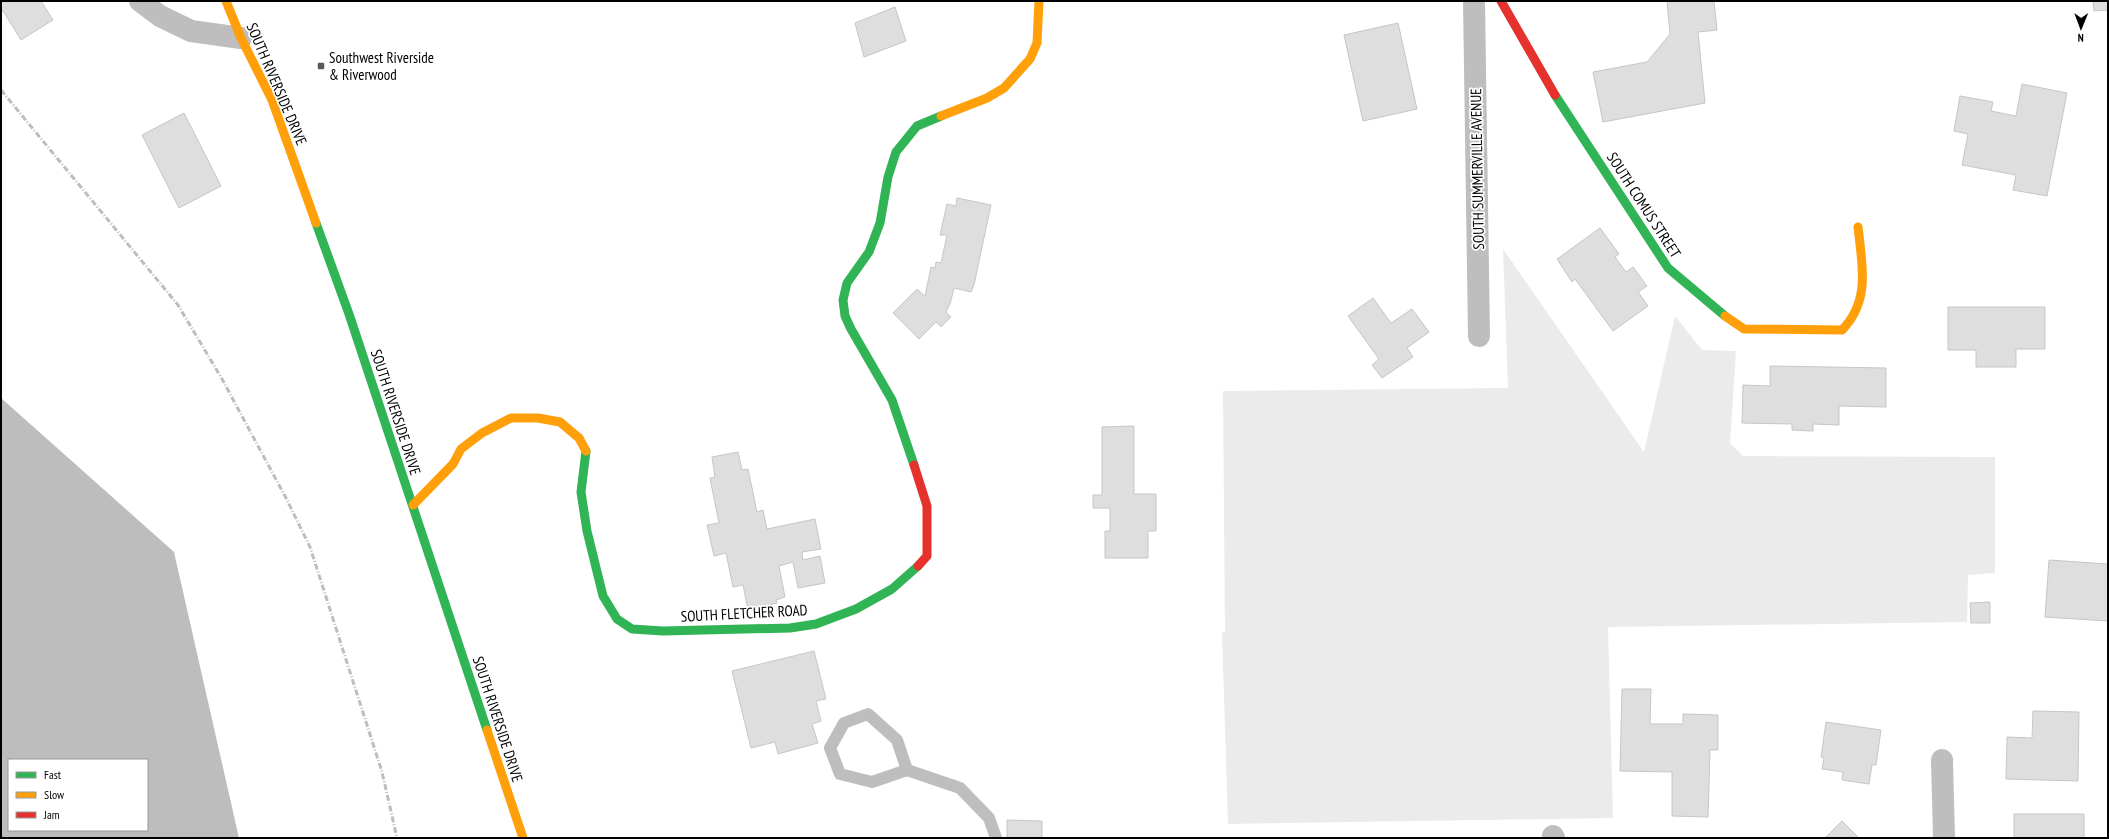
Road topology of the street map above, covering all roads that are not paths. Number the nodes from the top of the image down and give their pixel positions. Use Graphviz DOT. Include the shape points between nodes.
graph roads {
  1 [pos="140,1"];
  2 [pos="226,1"];
  3 [pos="1039,1"];
  4 [pos="1474,1"];
  5 [pos="1501,1"];
  6 [pos="241,38"];
  7 [pos="1858,227"];
  8 [pos="1479,336"];
  9 [pos="413,505"];
  10 [pos="1942,760"];
  11 [pos="907,770"];
  12 [pos="523,838"];
  13 [pos="996,838"];
  14 [pos="1944,838"];
  1 -- 6 [label="street" via="160,16 191,31"];
  2 -- 6 [label="street, SOUTH RIVERSIDE DRIVE"];
  3 -- 9 [label="street, SOUTH FLETCHER ROAD" via="1037,43 1030,59 1004,88 987,98 917,126 896,152 888,177 880,223 869,252 847,284 843,300 845,316 892,400 926,506 927,556 892,589 834,618 790,628 663,631 632,629 617,619 603,596 587,531 581,492 587,453 579,438 560,422 538,418 511,418 482,433 461,450 453,464"];
  4 -- 8 [label="street, SOUTH SUMMERVILLE AVENUE"];
  5 -- 7 [label="street, SOUTH COMUS STREET" via="1542,75 1668,268 1714,309 1744,329 1842,330 1854,315 1860,295 1862,268"];
  6 -- 9 [label="street, SOUTH RIVERSIDE DRIVE" via="272,100 349,314"];
  9 -- 12 [label="street, SOUTH RIVERSIDE DRIVE"];
  10 -- 14 [label="street"];
  11 -- 11 [label="lane" via="897,740 868,714 844,723 830,748 840,774 872,782"];
  11 -- 13 [label="lane" via="960,788 989,818"];
}
